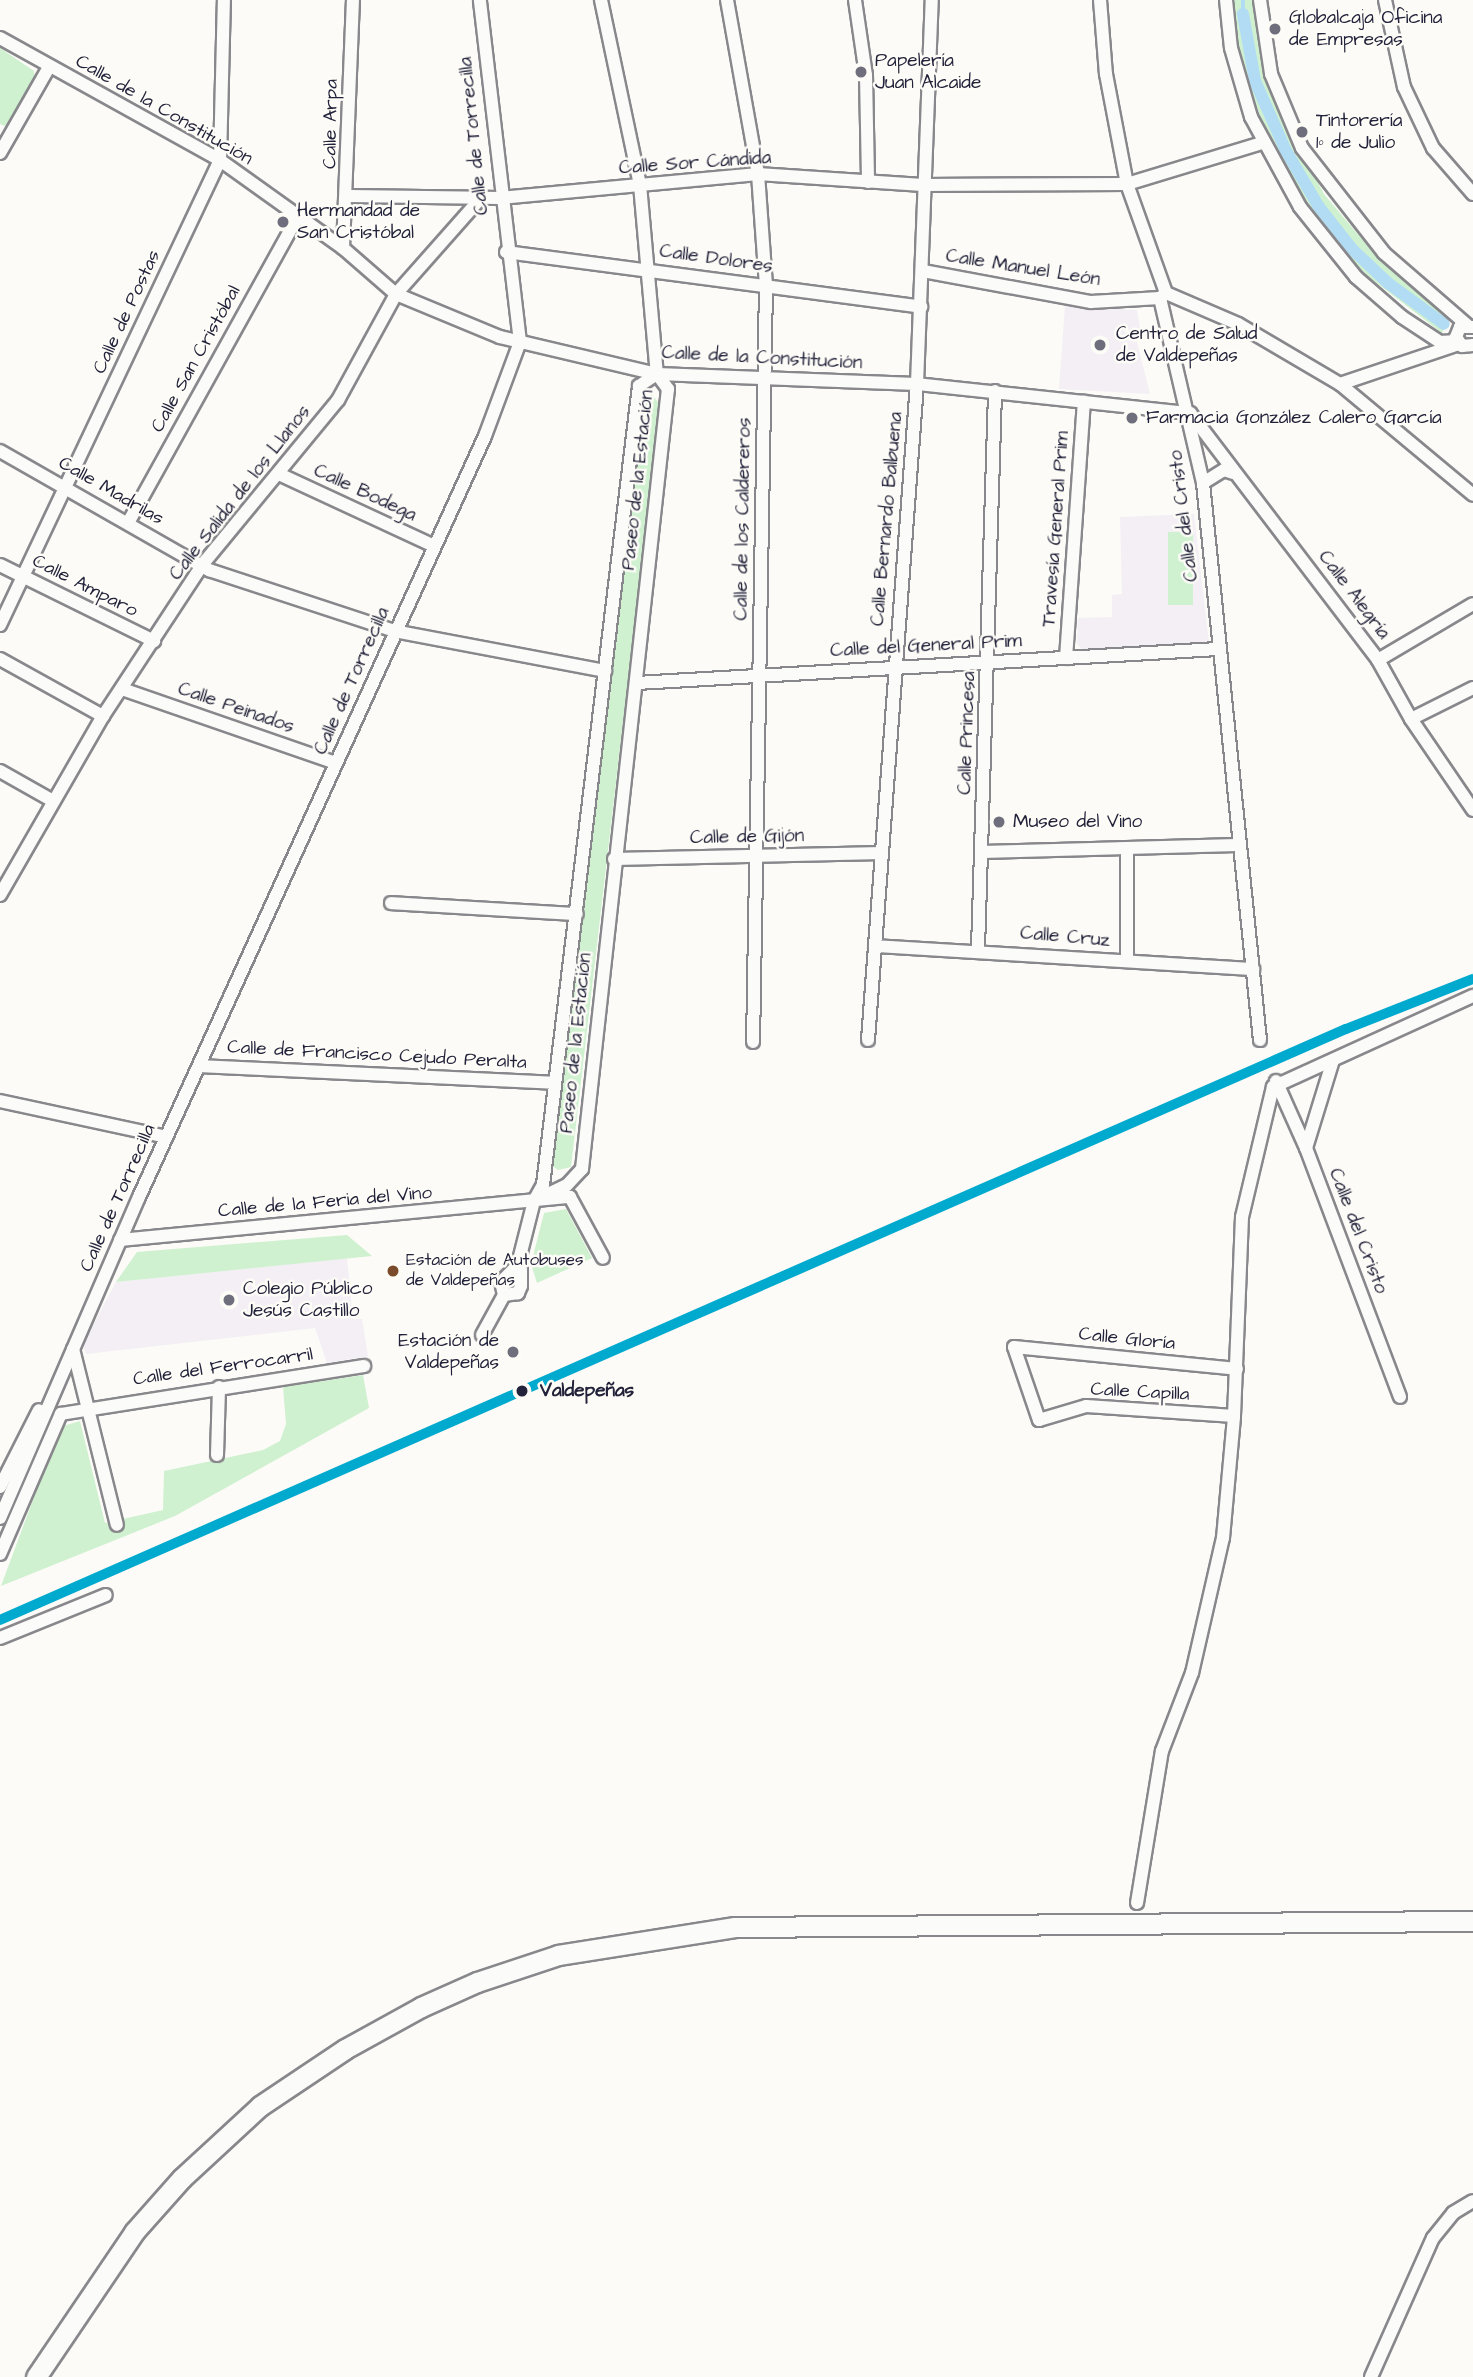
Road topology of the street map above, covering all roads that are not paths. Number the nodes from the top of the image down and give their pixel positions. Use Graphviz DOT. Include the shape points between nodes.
graph roads {
  1 [pos="224,0"];
  2 [pos="353,0"];
  3 [pos="480,0"];
  4 [pos="601,0"];
  5 [pos="727,0"];
  6 [pos="855,0"];
  7 [pos="932,0"];
  8 [pos="1101,0"];
  9 [pos="1226,0"];
  10 [pos="1260,0"];
  11 [pos="1385,0"];
  12 [pos="0,38"];
  13 [pos="49,67"];
  14 [pos="1262,143"];
  15 [pos="0,153"];
  16 [pos="220,160"];
  17 [pos="758,174"];
  18 [pos="868,182"];
  19 [pos="1128,184"];
  20 [pos="640,185"];
  21 [pos="923,185"];
  22 [pos="1473,194"];
  23 [pos="349,196"];
  24 [pos="500,198"];
  25 [pos="480,199"];
  26 [pos="299,215"];
  27 [pos="343,248"];
  28 [pos="506,252"];
  29 [pos="650,270"];
  30 [pos="923,271"];
  31 [pos="766,285"];
  32 [pos="396,294"];
  33 [pos="1163,296"];
  34 [pos="921,307"];
  35 [pos="1470,326"];
  36 [pos="520,342"];
  37 [pos="1466,346"];
  38 [pos="657,374"];
  39 [pos="766,380"];
  40 [pos="917,384"];
  41 [pos="1340,384"];
  42 [pos="995,391"];
  43 [pos="1084,402"];
  44 [pos="1190,413"];
  45 [pos="0,451"];
  46 [pos="1233,473"];
  47 [pos="279,474"];
  48 [pos="1203,483"];
  49 [pos="66,488"];
  50 [pos="1473,495"];
  51 [pos="128,523"];
  52 [pos="434,546"];
  53 [pos="0,565"];
  54 [pos="202,565"];
  55 [pos="23,576"];
  56 [pos="1473,604"];
  57 [pos="0,625"];
  58 [pos="394,631"];
  59 [pos="153,641"];
  60 [pos="1218,649"];
  61 [pos="1066,658"];
  62 [pos="0,659"];
  63 [pos="1378,660"];
  64 [pos="989,662"];
  65 [pos="894,666"];
  66 [pos="605,671"];
  67 [pos="759,675"];
  68 [pos="636,683"];
  69 [pos="1473,688"];
  70 [pos="122,689"];
  71 [pos="103,716"];
  72 [pos="1411,719"];
  73 [pos="336,763"];
  74 [pos="0,771"];
  75 [pos="53,801"];
  76 [pos="1473,810"];
  77 [pos="1237,845"];
  78 [pos="1127,849"];
  79 [pos="982,852"];
  80 [pos="882,853"];
  81 [pos="755,855"];
  82 [pos="614,859"];
  83 [pos="0,895"];
  84 [pos="391,903"];
  85 [pos="577,914"];
  86 [pos="875,946"];
  87 [pos="978,949"];
  88 [pos="1127,961"];
  89 [pos="1253,969"];
  90 [pos="1473,996"];
  91 [pos="868,1040"];
  92 [pos="1260,1040"];
  93 [pos="753,1042"];
  94 [pos="1333,1060"];
  95 [pos="199,1066"];
  96 [pos="553,1083"];
  97 [pos="1277,1083"];
  98 [pos="0,1101"];
  99 [pos="166,1137"];
  100 [pos="1306,1148"];
  101 [pos="534,1201"];
  102 [pos="120,1240"];
  103 [pos="603,1258"];
  104 [pos="84,1322"];
  105 [pos="482,1335"];
  106 [pos="1014,1347"];
  107 [pos="73,1349"];
  108 [pos="364,1366"];
  109 [pos="1237,1369"];
  110 [pos="219,1387"];
  111 [pos="1400,1397"];
  112 [pos="87,1407"];
  113 [pos="1234,1416"];
  114 [pos="217,1455"];
  115 [pos="4,1469"];
  116 [pos="0,1487"];
  117 [pos="0,1518"];
  118 [pos="117,1525"];
  119 [pos="0,1554"];
  120 [pos="106,1595"];
  121 [pos="0,1637"];
  122 [pos="1137,1903"];
  123 [pos="1473,1921"];
  124 [pos="1473,2200"];
  125 [pos="47,2367"];
  126 [pos="36,2377"];
  127 [pos="1371,2377"];
  1 -- 16 [label="street, Calle de Postas"];
  2 -- 23 [label="street, Calle Arpa"];
  3 -- 24 [label="street, Calle de Torrecilla"];
  4 -- 20 [label="street"];
  5 -- 17 [label="street, Calle de los Caldereros"];
  6 -- 18 [label="street" via="866,75"];
  7 -- 21 [label="street, Calle Bernardo Balbuena"];
  8 -- 19 [label="street, Calle del Cristo" via="1106,74"];
  9 -- 14 [label="street" via="1241,89"];
  10 -- 35 [label="street" via="1271,74 1302,148 1384,253"];
  11 -- 22 [label="street" via="1404,88 1433,148"];
  12 -- 13 [label="street, Calle de la Constitución"];
  13 -- 15 [label="street"];
  13 -- 16 [label="street, Calle de la Constitución"];
  14 -- 19 [label="street, Calle Sor Cándida"];
  14 -- 37 [label="street" via="1319,235 1356,278 1423,333 1440,342"];
  16 -- 26 [label="street, Calle de la Constitución"];
  16 -- 49 [label="street, Calle de Postas"];
  17 -- 18 [label="street, Calle Sor Cándida"];
  17 -- 20 [label="street, Calle Sor Cándida"];
  17 -- 31 [label="street, Calle de los Caldereros"];
  18 -- 21 [label="street, Calle Sor Cándida"];
  19 -- 21 [label="street, Calle Sor Cándida"];
  19 -- 33 [label="street, Calle del Cristo"];
  20 -- 24 [label="street, Calle Sor Cándida"];
  20 -- 29 [label="street"];
  21 -- 30 [label="street, Calle Bernardo Balbuena"];
  23 -- 25 [label="street, Calle Sor Cándida"];
  23 -- 27 [label="street, Calle Arpa"];
  24 -- 25 [label="street, Calle Sor Cándida"];
  24 -- 28 [label="street, Calle de Torrecilla"];
  25 -- 32 [label="street, Calle Salida de los Llanos"];
  26 -- 27 [label="street, Calle de la Constitución"];
  26 -- 51 [label="street, Calle San Cristóbal"];
  27 -- 32 [label="street, Calle de la Constitución"];
  28 -- 29 [label="street, Calle Dolores"];
  28 -- 36 [label="street, Calle de Torrecilla"];
  29 -- 31 [label="street, Calle Dolores"];
  29 -- 38 [label="street"];
  30 -- 33 [label="street, Calle Manuel León" via="1091,302"];
  30 -- 34 [label="street, Calle Bernardo Balbuena"];
  31 -- 34 [label="street, Calle Dolores"];
  31 -- 39 [label="street, Calle de los Caldereros"];
  32 -- 36 [label="street, Calle de la Constitución"];
  32 -- 47 [label="street, Calle Salida de los Llanos" via="338,400"];
  33 -- 41 [label="street" via="1238,324"];
  33 -- 44 [label="street, Calle del Cristo"];
  34 -- 40 [label="street, Calle Bernardo Balbuena"];
  35 -- 37 [label="street" via="1458,330"];
  36 -- 38 [label="street, Calle de la Constitución"];
  36 -- 52 [label="street, Calle de Torrecilla" via="485,436"];
  37 -- 41 [label="street"];
  38 -- 39 [label="street, Calle de la Constitución"];
  38 -- 66 [label="street, Paseo de la Estación" via="644,378 639,386"];
  38 -- 68 [label="street, Paseo de la Estación" via="668,389"];
  39 -- 40 [label="street, Calle de la Constitución"];
  39 -- 67 [label="street, Calle de los Caldereros"];
  40 -- 42 [label="street, Calle de la Constitución"];
  40 -- 65 [label="street, Calle Bernardo Balbuena"];
  41 -- 50 [label="street"];
  42 -- 43 [label="street, Calle de la Constitución"];
  42 -- 64 [label="street, Calle Princesa"];
  43 -- 44 [label="street, Calle de la Constitución"];
  43 -- 61 [label="street, Travesía General Prim"];
  44 -- 46 [label="street, Calle Alegría"];
  44 -- 48 [label="street, Calle del Cristo"];
  45 -- 49 [label="street, Calle Madrilas"];
  46 -- 48 [label="street" via="1224,470"];
  46 -- 63 [label="street, Calle Alegría"];
  47 -- 52 [label="street, Calle Bodega"];
  47 -- 54 [label="street, Calle Salida de los Llanos"];
  48 -- 60 [label="street, Calle del Cristo"];
  49 -- 51 [label="street, Calle Madrilas"];
  49 -- 55 [label="street, Calle de Postas"];
  51 -- 54 [label="street, Calle Madrilas"];
  52 -- 58 [label="street, Calle de Torrecilla"];
  53 -- 55 [label="street, Calle Amparo"];
  54 -- 58 [label="street, Calle Madrilas"];
  54 -- 59 [label="street, Calle Salida de los Llanos"];
  55 -- 57 [label="street, Calle de Postas"];
  55 -- 59 [label="street, Calle Amparo"];
  56 -- 63 [label="street"];
  58 -- 66 [label="street"];
  58 -- 73 [label="street, Calle de Torrecilla"];
  59 -- 70 [label="street, Calle Salida de los Llanos"];
  60 -- 61 [label="street, Calle del General Prim"];
  60 -- 77 [label="street, Calle del Cristo"];
  61 -- 64 [label="street, Calle del General Prim"];
  62 -- 71 [label="street"];
  63 -- 72 [label="street, Calle Alegría"];
  64 -- 65 [label="street, Calle del General Prim"];
  64 -- 79 [label="street, Calle Princesa"];
  65 -- 67 [label="street, Calle del General Prim"];
  65 -- 80 [label="street, Calle Bernardo Balbuena"];
  66 -- 85 [label="street, Paseo de la Estación"];
  67 -- 68 [label="street, Calle del General Prim"];
  67 -- 81 [label="street, Calle de los Caldereros"];
  68 -- 82 [label="street, Paseo de la Estación"];
  69 -- 72 [label="street"];
  70 -- 71 [label="street, Calle Salida de los Llanos"];
  70 -- 73 [label="street, Calle Peinados"];
  71 -- 75 [label="street, Calle Salida de los Llanos"];
  72 -- 76 [label="street, Calle Alegría"];
  73 -- 95 [label="street, Calle de Torrecilla"];
  74 -- 75 [label="street"];
  75 -- 83 [label="street, Calle Salida de los Llanos"];
  77 -- 78 [label="street"];
  77 -- 89 [label="street, Calle del Cristo"];
  78 -- 79 [label="street"];
  78 -- 88 [label="street"];
  79 -- 87 [label="street, Calle Princesa"];
  80 -- 81 [label="street, Calle de Gijón"];
  80 -- 86 [label="street, Calle Bernardo Balbuena"];
  81 -- 82 [label="street, Calle de Gijón"];
  81 -- 93 [label="street, Calle de los Caldereros"];
  82 -- 101 [label="street, Paseo de la Estación" via="582,1169 567,1185"];
  84 -- 85 [label="street"];
  85 -- 96 [label="street, Paseo de la Estación"];
  86 -- 87 [label="street, Calle Cruz"];
  86 -- 91 [label="street, Calle Bernardo Balbuena"];
  87 -- 88 [label="street, Calle Cruz"];
  88 -- 89 [label="street, Calle Cruz"];
  89 -- 92 [label="street, Calle del Cristo"];
  90 -- 94 [label="street"];
  94 -- 97 [label="street"];
  94 -- 100 [label="street"];
  95 -- 96 [label="street, Calle de Francisco Cejudo Peralta"];
  95 -- 99 [label="street, Calle de Torrecilla"];
  96 -- 101 [label="street, Paseo de la Estación" via="543,1185"];
  97 -- 100 [label="street, Calle del Cristo"];
  97 -- 109 [label="street" via="1242,1217"];
  98 -- 99 [label="street"];
  99 -- 102 [label="street, Calle de Torrecilla"];
  100 -- 111 [label="street, Calle del Cristo"];
  101 -- 102 [label="street, Calle de la Feria del Vino"];
  101 -- 103 [label="street, Calle de la Feria del Vino" via="570,1197"];
  101 -- 105 [label="street, Paseo de la Estación" via="517,1268 501,1282 504,1295"];
  102 -- 104 [label="street, Calle de Torrecilla"];
  104 -- 107 [label="street, Calle de Torrecilla"];
  104 -- 115 [label="street"];
  106 -- 109 [label="street, Calle Gloría"];
  106 -- 113 [label="street, Calle Capilla" via="1039,1420 1086,1406"];
  107 -- 112 [label="street"];
  107 -- 117 [label="street, Calle de Torrecilla"];
  108 -- 110 [label="street, Calle del Ferrocarril"];
  109 -- 113 [label="street"];
  110 -- 112 [label="street, Calle del Ferrocarril"];
  110 -- 114 [label="street"];
  112 -- 118 [label="street"];
  112 -- 119 [label="street, Calle del Ferrocarril" via="61,1414"];
  113 -- 122 [label="street" via="1223,1538 1192,1673 1162,1751"];
  115 -- 116 [label="street"];
  120 -- 121 [label="street"];
  123 -- 125 [label="main road" via="735,1927 558,1955 477,1982 421,2007 345,2049 260,2106 182,2178 134,2232"];
  124 -- 127 [label="street" via="1454,2213 1433,2238"];
  125 -- 126 [label="main road"];
}
